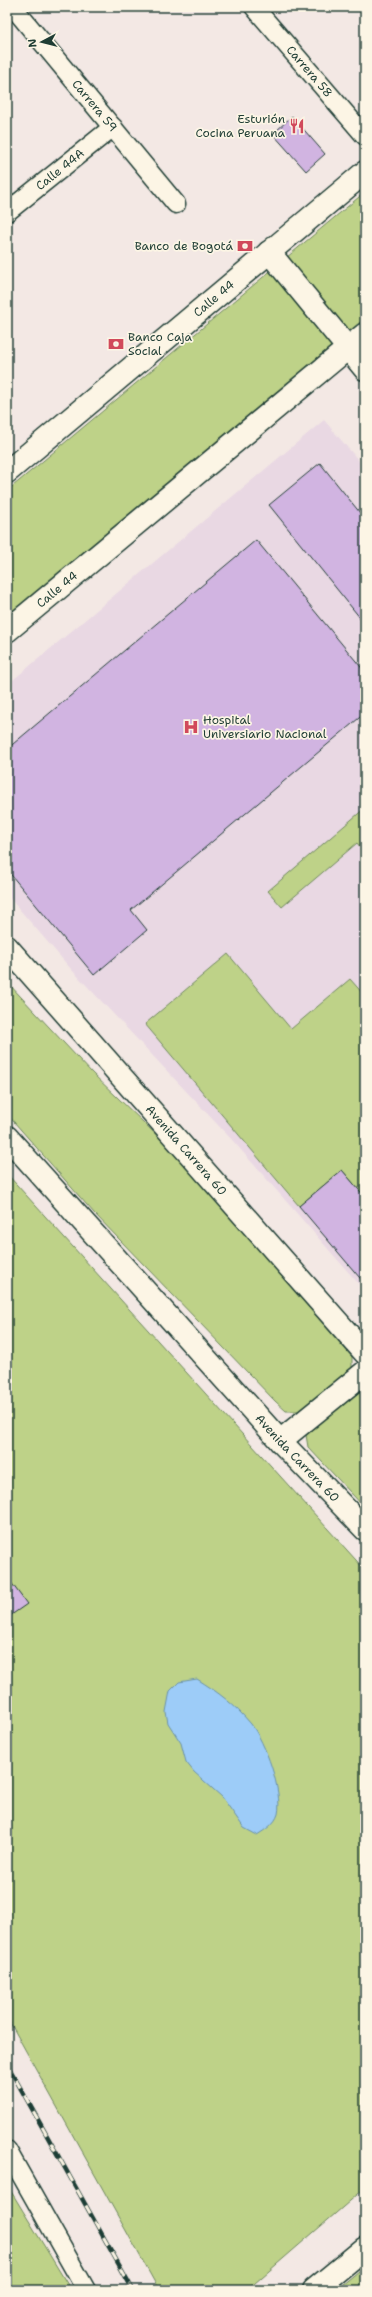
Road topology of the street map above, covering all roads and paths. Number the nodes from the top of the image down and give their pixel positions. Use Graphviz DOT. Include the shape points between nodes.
graph roads {
  1 [pos="13,7"];
  2 [pos="254,7"];
  3 [pos="113,127"];
  4 [pos="365,136"];
  5 [pos="365,172"];
  6 [pos="176,204"];
  7 [pos="7,212"];
  8 [pos="269,252"];
  9 [pos="365,334"];
  10 [pos="348,348"];
  11 [pos="365,369"];
  12 [pos="7,472"];
  13 [pos="7,631"];
  14 [pos="7,947"];
  15 [pos="7,1137"];
  16 [pos="365,1354"];
  17 [pos="365,1372"];
  18 [pos="280,1441"];
  19 [pos="365,1529"];
  20 [pos="7,2150"];
  21 [pos="365,2248"];
  22 [pos="86,2290"];
  23 [pos="314,2290"];
  1 -- 3 [label="street, Carrera 59"];
  2 -- 4 [label="street, Carrera 58"];
  3 -- 6 [label="street, Carrera 59"];
  3 -- 7 [label="street, Calle 44A"];
  5 -- 8 [label="main road, Calle 44"];
  8 -- 10 [label="main road"];
  8 -- 12 [label="main road, Calle 44"];
  9 -- 10 [label="main road, Calle 44"];
  10 -- 11 [label="main road"];
  10 -- 13 [label="main road, Calle 44"];
  14 -- 16 [label="main road, Avenida Carrera 60"];
  15 -- 18 [label="main road, Avenida Carrera 60"];
  17 -- 18 [label="main road"];
  18 -- 19 [label="main road, Avenida Carrera 60"];
  20 -- 22 [label="street"];
  21 -- 23 [label="main road"];
}
